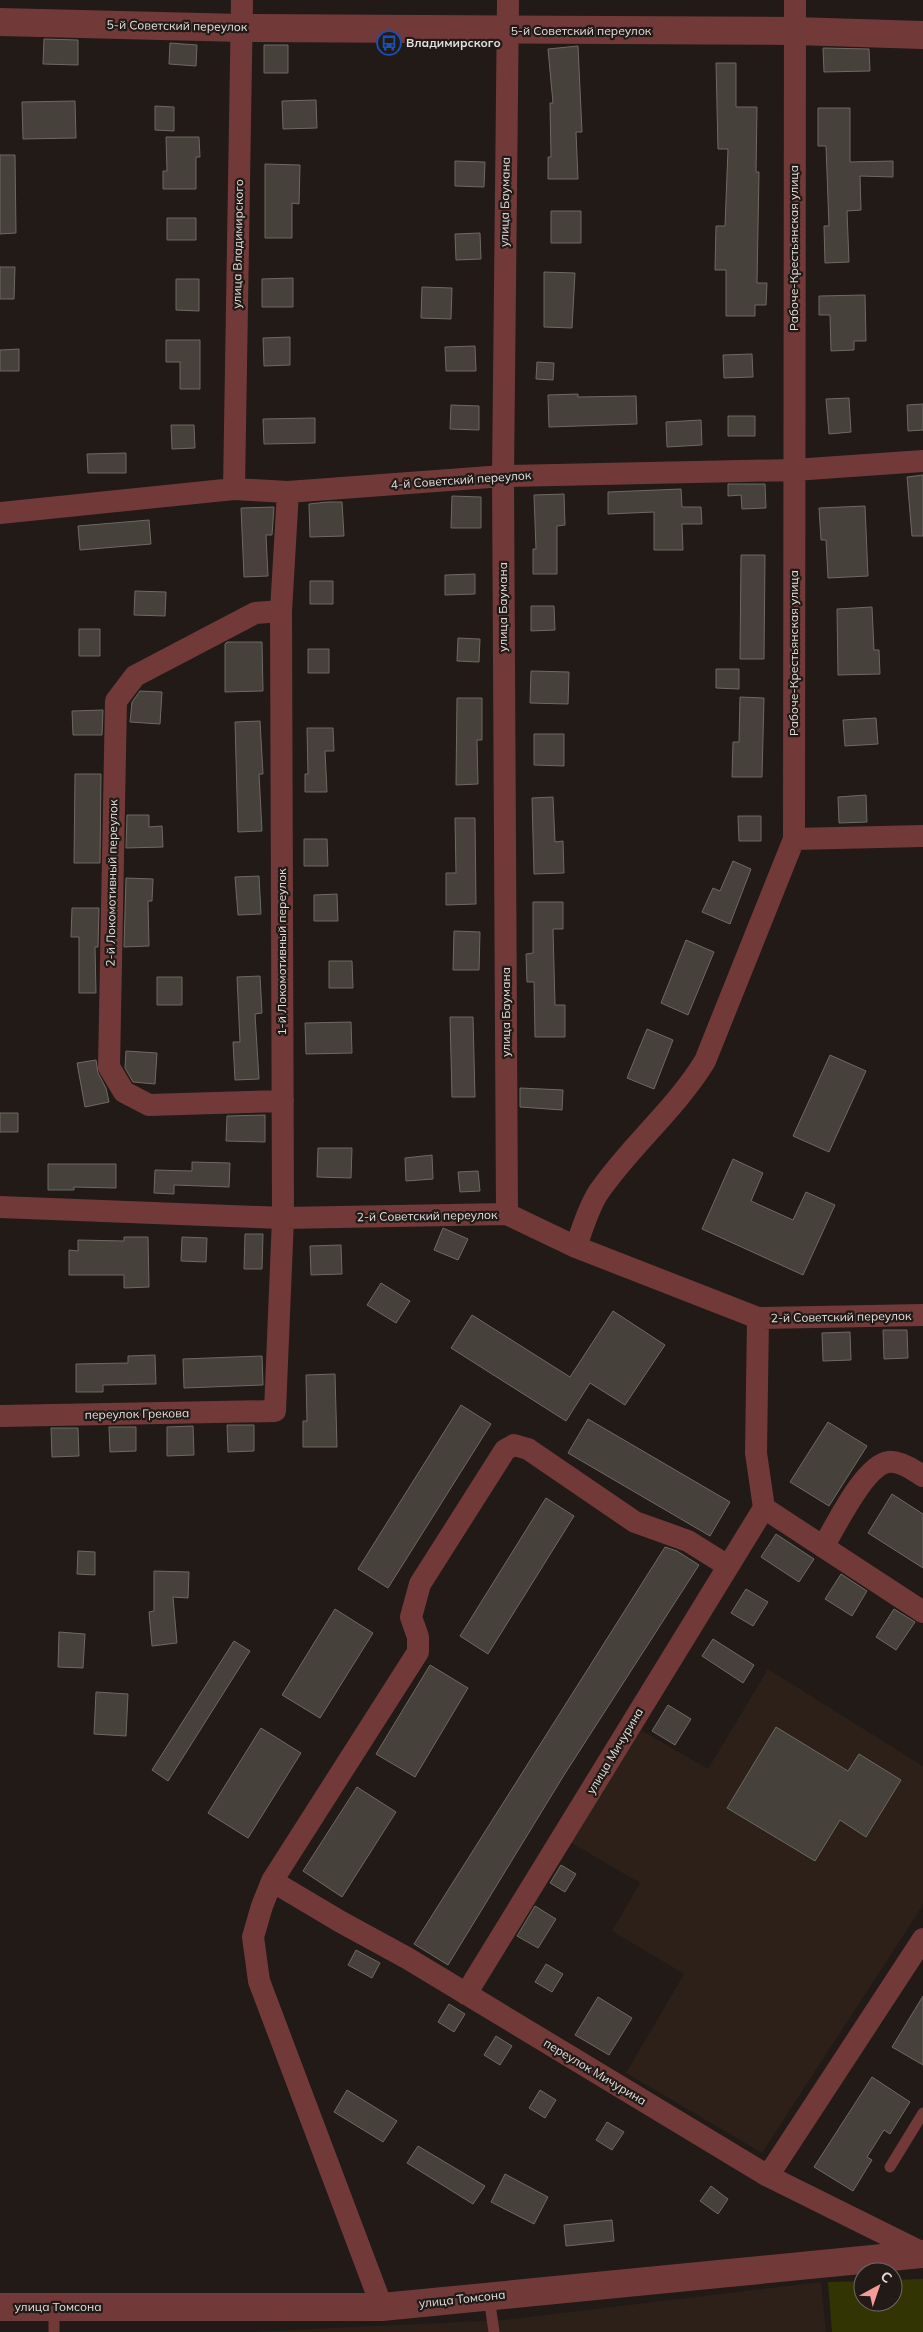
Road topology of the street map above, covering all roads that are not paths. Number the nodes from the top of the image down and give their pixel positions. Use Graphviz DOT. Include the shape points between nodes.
graph roads {
  1 [pos="242,0"];
  2 [pos="508,0"];
  3 [pos="795,0"];
  4 [pos="0,22"];
  5 [pos="242,28"];
  6 [pos="507,30"];
  7 [pos="795,32"];
  8 [pos="923,35"];
  9 [pos="923,461"];
  10 [pos="794,470"];
  11 [pos="503,476"];
  12 [pos="234,489"];
  13 [pos="288,492"];
  14 [pos="0,513"];
  15 [pos="281,611"];
  16 [pos="923,836"];
  17 [pos="794,839"];
  18 [pos="283,1101"];
  19 [pos="0,1207"];
  20 [pos="507,1214"];
  21 [pos="283,1218"];
  22 [pos="576,1247"];
  23 [pos="923,1315"];
  24 [pos="758,1318"];
  25 [pos="275,1411"];
  26 [pos="0,1416"];
  27 [pos="923,1476"];
  28 [pos="764,1508"];
  29 [pos="823,1546"];
  30 [pos="728,1566"];
  31 [pos="923,1612"];
  32 [pos="272,1882"];
  33 [pos="923,1939"];
  34 [pos="466,1994"];
  35 [pos="923,2113"];
  36 [pos="890,2167"];
  37 [pos="768,2176"];
  38 [pos="923,2253"];
  39 [pos="488,2297"];
  40 [pos="0,2307"];
  41 [pos="382,2307"];
  42 [pos="54,2320"];
  43 [pos="494,2332"];
  1 -- 5 [label="street, улица Владимирского"];
  2 -- 6 [label="street, улица Баумана"];
  3 -- 7 [label="street, Рабоче-Крестьянская улица"];
  4 -- 5 [label="street, 5-й Советский переулок"];
  5 -- 6 [label="street, 5-й Советский переулок"];
  5 -- 12 [label="street, улица Владимирского"];
  6 -- 7 [label="street, 5-й Советский переулок"];
  6 -- 11 [label="street, улица Баумана"];
  7 -- 8 [label="street, 5-й Советский переулок"];
  7 -- 10 [label="street, Рабоче-Крестьянская улица"];
  9 -- 10 [label="street, 4-й Советский переулок"];
  10 -- 11 [label="street, 4-й Советский переулок"];
  10 -- 17 [label="street, Рабоче-Крестьянская улица"];
  11 -- 13 [label="street, 4-й Советский переулок"];
  11 -- 20 [label="street, улица Баумана"];
  12 -- 13 [label="street, 4-й Советский переулок"];
  12 -- 14 [label="street, 4-й Советский переулок"];
  13 -- 15 [label="street, 1-й Локомотивный переулок"];
  15 -- 18 [label="street, 1-й Локомотивный переулок"];
  15 -- 18 [label="street, 2-й Локомотивный переулок" via="255,613 135,676 116,701 109,1067 124,1092 149,1104"];
  16 -- 17 [label="street"];
  17 -- 22 [label="street, Рабоче-Крестьянская улица" via="705,1061 687,1089 597,1194"];
  18 -- 21 [label="street, 1-й Локомотивный переулок"];
  19 -- 21 [label="street, 2-й Советский переулок"];
  20 -- 21 [label="street, 2-й Советский переулок"];
  20 -- 22 [label="street, 2-й Советский переулок"];
  21 -- 25 [label="street, 1-й Локомотивный переулок"];
  22 -- 24 [label="street, 2-й Советский переулок"];
  23 -- 24 [label="street, 2-й Советский переулок"];
  24 -- 28 [label="street" via="756,1453"];
  25 -- 26 [label="street, переулок Грекова"];
  27 -- 29 [label="street" via="894,1462 879,1465 868,1474"];
  28 -- 29 [label="street"];
  28 -- 30 [label="street, улица Мичурина"];
  29 -- 31 [label="street"];
  30 -- 32 [label="street" via="688,1541 635,1522 528,1449 514,1445 505,1450 420,1584 411,1617 418,1637 418,1652"];
  30 -- 34 [label="street, улица Мичурина"];
  32 -- 34 [label="street, переулок Мичурина"];
  32 -- 41 [label="street" via="253,1937 259,1981"];
  33 -- 37 [label="street"];
  34 -- 37 [label="street, переулок Мичурина"];
  35 -- 36 [label="lane"];
  37 -- 38 [label="street, переулок Мичурина"];
  38 -- 39 [label="street, улица Томсона"];
  39 -- 41 [label="street, улица Томсона"];
  39 -- 43 [label="lane"];
  40 -- 42 [label="street, улица Томсона"];
  41 -- 42 [label="street, улица Томсона"];
}
